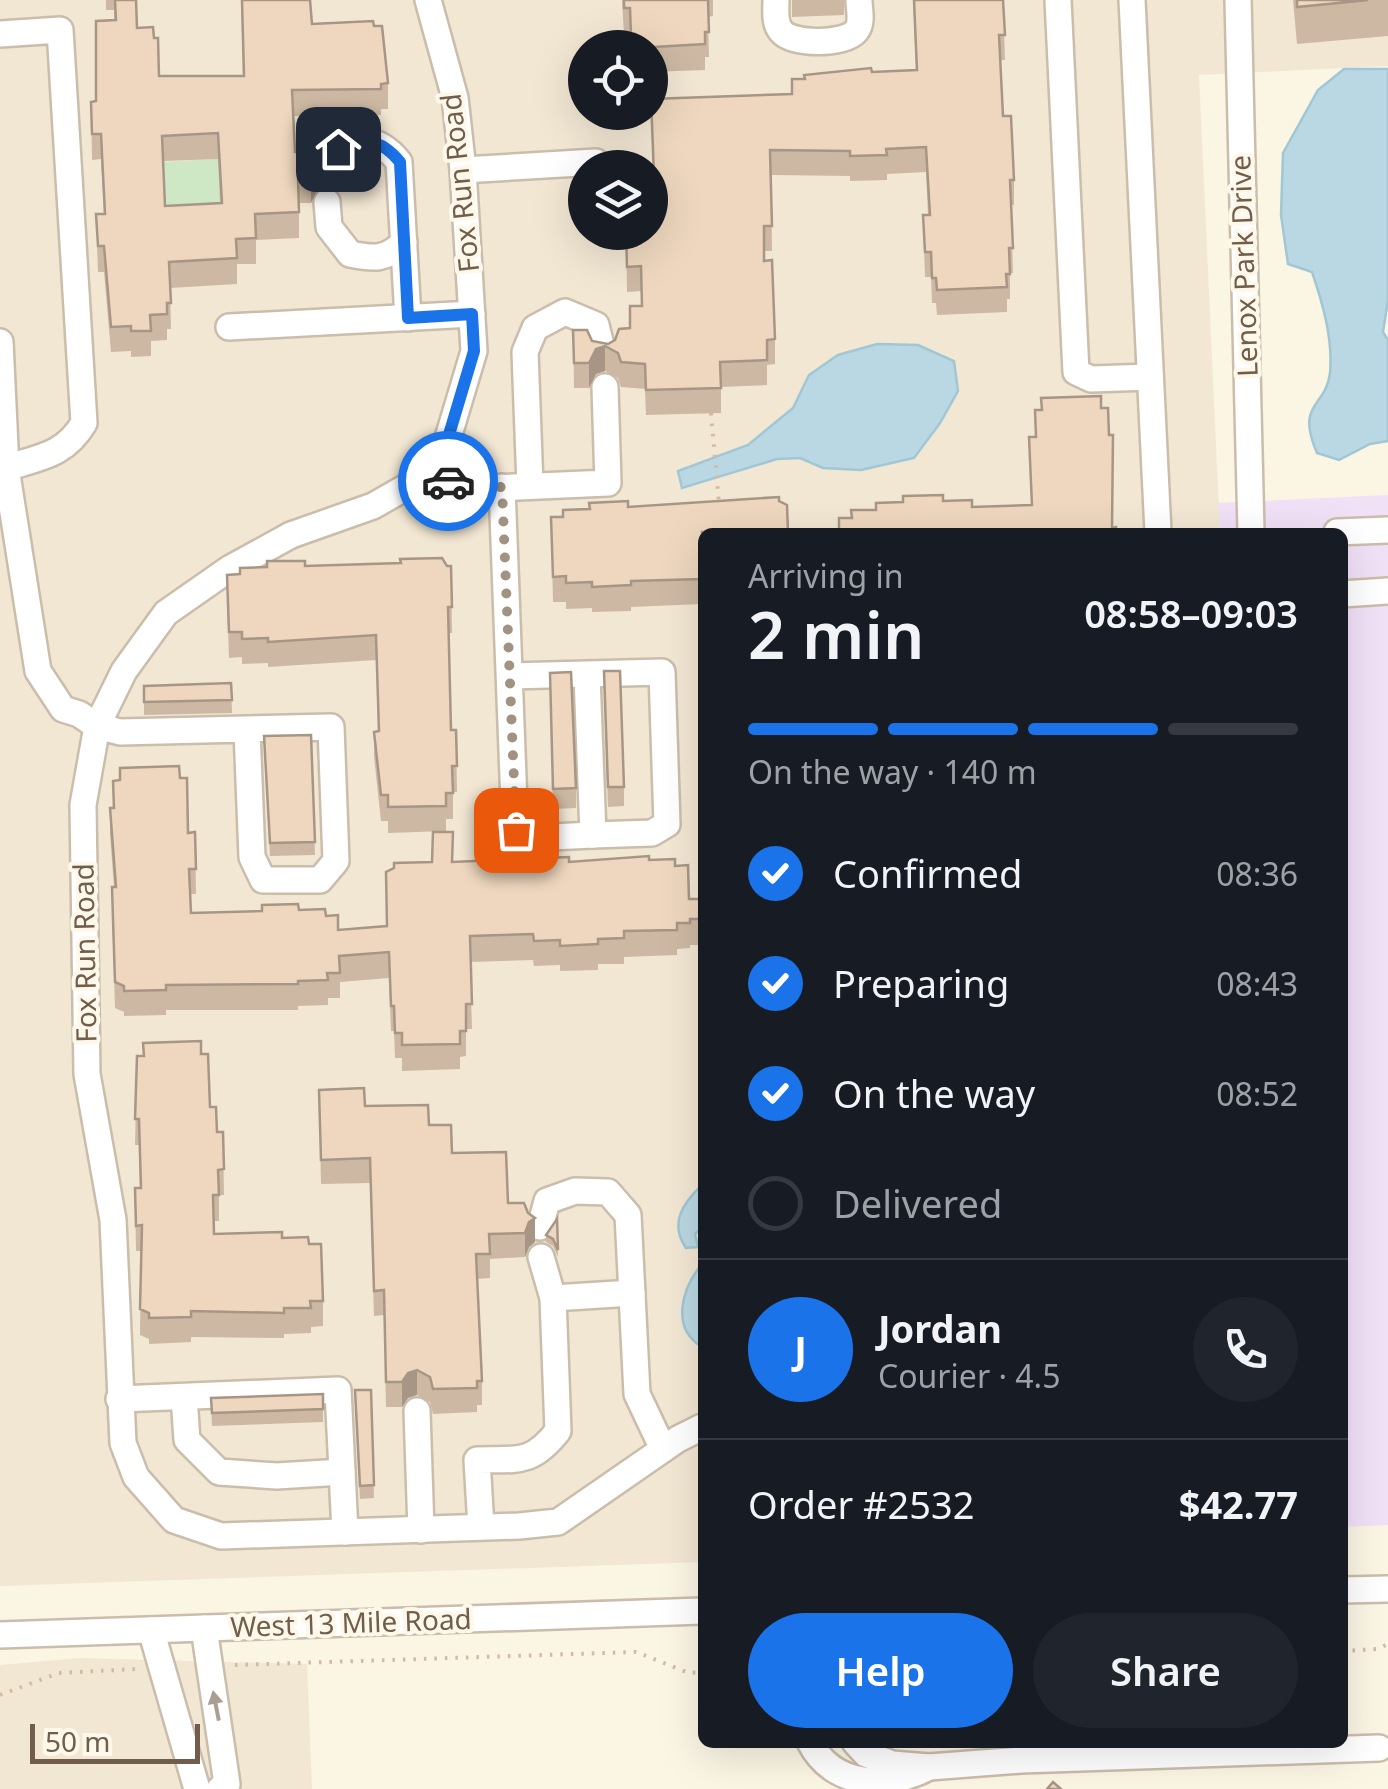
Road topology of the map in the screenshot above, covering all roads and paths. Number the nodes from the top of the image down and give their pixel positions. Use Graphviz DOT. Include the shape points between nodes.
graph roads {
  1 [pos="428,0"];
  2 [pos="776,0"];
  3 [pos="859,0"];
  4 [pos="1058,0"];
  5 [pos="1132,0"];
  6 [pos="1238,0"];
  7 [pos="0,34"];
  8 [pos="568,164"];
  9 [pos="463,170"];
  10 [pos="325,176"];
  11 [pos="327,202"];
  12 [pos="404,242"];
  13 [pos="472,314"];
  14 [pos="408,318"];
  15 [pos="229,327"];
  16 [pos="0,342"];
  17 [pos="604,354"];
  18 [pos="1150,377"];
  19 [pos="605,387"];
  20 [pos="712,413"];
  21 [pos="6,468"];
  22 [pos="429,474"];
  23 [pos="530,486"];
  24 [pos="502,487"];
  25 [pos="720,510"];
  26 [pos="1158,528"];
  27 [pos="1251,528"];
  28 [pos="1388,530"];
  29 [pos="1348,532"];
  30 [pos="1388,591"];
  31 [pos="1348,594"];
  32 [pos="587,675"];
  33 [pos="510,676"];
  34 [pos="97,726"];
  35 [pos="246,730"];
  36 [pos="592,835"];
  37 [pos="540,1227"];
  38 [pos="541,1257"];
  39 [pos="632,1293"];
  40 [pos="553,1298"];
  41 [pos="184,1397"];
  42 [pos="119,1399"];
  43 [pos="417,1411"];
  44 [pos="698,1429"];
  45 [pos="662,1449"];
  46 [pos="342,1472"];
  47 [pos="481,1528"];
  48 [pos="420,1530"];
  49 [pos="345,1532"];
  50 [pos="1388,1589"];
  51 [pos="1348,1590"];
  52 [pos="698,1612"];
  53 [pos="204,1628"];
  54 [pos="151,1630"];
  55 [pos="0,1635"];
  56 [pos="1388,1644"];
  57 [pos="1348,1651"];
  58 [pos="209,1666"];
  59 [pos="163,1669"];
  60 [pos="698,1672"];
  61 [pos="0,1695"];
  62 [pos="1348,1746"];
  63 [pos="813,1748"];
  64 [pos="860,1748"];
  65 [pos="1291,1748"];
  66 [pos="1378,1748"];
  67 [pos="988,1776"];
  68 [pos="930,1778"];
  69 [pos="224,1787"];
  70 [pos="197,1789"];
  1 -- 9 [label="street, Fox Run Road" via="455,98"];
  2 -- 3 [label="street" via="777,24 794,41 854,34"];
  4 -- 18 [label="street" via="1076,372 1091,379"];
  5 -- 18 [label="street"];
  6 -- 27 [label="street, Lenox Park Drive"];
  7 -- 21 [label="street" via="60,30 84,423 72,443"];
  8 -- 9 [label="street"];
  9 -- 13 [label="street, Fox Run Road"];
  10 -- 12 [label="street" via="327,158 338,149 355,142 388,147 400,162"];
  11 -- 12 [label="street" via="329,227 350,254 374,259"];
  12 -- 14 [label="street"];
  13 -- 14 [label="street"];
  13 -- 22 [label="street, Fox Run Road" via="474,351 448,438"];
  14 -- 15 [label="street"];
  16 -- 21 [label="street"];
  17 -- 23 [label="street" via="596,325 564,312 535,328 524,352"];
  18 -- 26 [label="street"];
  19 -- 23 [label="street" via="608,483"];
  20 -- 25 [label="path"];
  21 -- 34 [label="street" via="38,670 63,709"];
  22 -- 24 [label="street" via="471,489"];
  22 -- 34 [label="street, Fox Run Road" via="373,506 291,535 166,613 124,671"];
  23 -- 24 [label="street"];
  24 -- 33 [label="street"];
  28 -- 29 [label="street"];
  30 -- 31 [label="street"];
  32 -- 33 [label="street"];
  32 -- 36 [label="street"];
  32 -- 36 [label="street" via="662,672 668,804 667,824 652,833"];
  33 -- 36 [label="street" via="516,830 530,838"];
  34 -- 35 [label="street" via="120,732"];
  34 -- 42 [label="street, Fox Run Road" via="82,805 87,1074 113,1220"];
  35 -- 35 [label="street" via="252,857 264,880 320,880 336,861 331,727"];
  37 -- 39 [label="street" via="548,1201 574,1190 608,1192 628,1215"];
  38 -- 40 [label="street"];
  39 -- 40 [label="street"];
  39 -- 45 [label="street" via="637,1394"];
  40 -- 47 [label="street" via="558,1431 541,1453 478,1460"];
  41 -- 42 [label="street"];
  41 -- 46 [label="street" via="186,1440 218,1472"];
  41 -- 46 [label="street" via="338,1390"];
  42 -- 49 [label="street, Fox Run Road" via="123,1442 136,1477 174,1520 221,1536"];
  43 -- 48 [label="street"];
  44 -- 45 [label="street, Fox Run Road"];
  45 -- 47 [label="street, Fox Run Road" via="558,1522"];
  46 -- 49 [label="street"];
  47 -- 48 [label="street, Fox Run Road"];
  48 -- 49 [label="street, Fox Run Road"];
  50 -- 51 [label="street"];
  52 -- 53 [label="street, West 13 Mile Road"];
  53 -- 54 [label="street, West 13 Mile Road"];
  53 -- 58 [label="street"];
  54 -- 55 [label="street, West 13 Mile Road"];
  54 -- 59 [label="street"];
  56 -- 57 [label="path"];
  58 -- 60 [label="path" via="636,1652"];
  69 -- 58 [label="street, one-way"];
  59 -- 61 [label="path" via="60,1673"];
  59 -- 70 [label="street"];
  62 -- 66 [label="street"];
  63 -- 68 [label="street" via="819,1762 853,1780"];
  64 -- 68 [label="street"];
  65 -- 67 [label="street"];
  67 -- 68 [label="street"];
}
